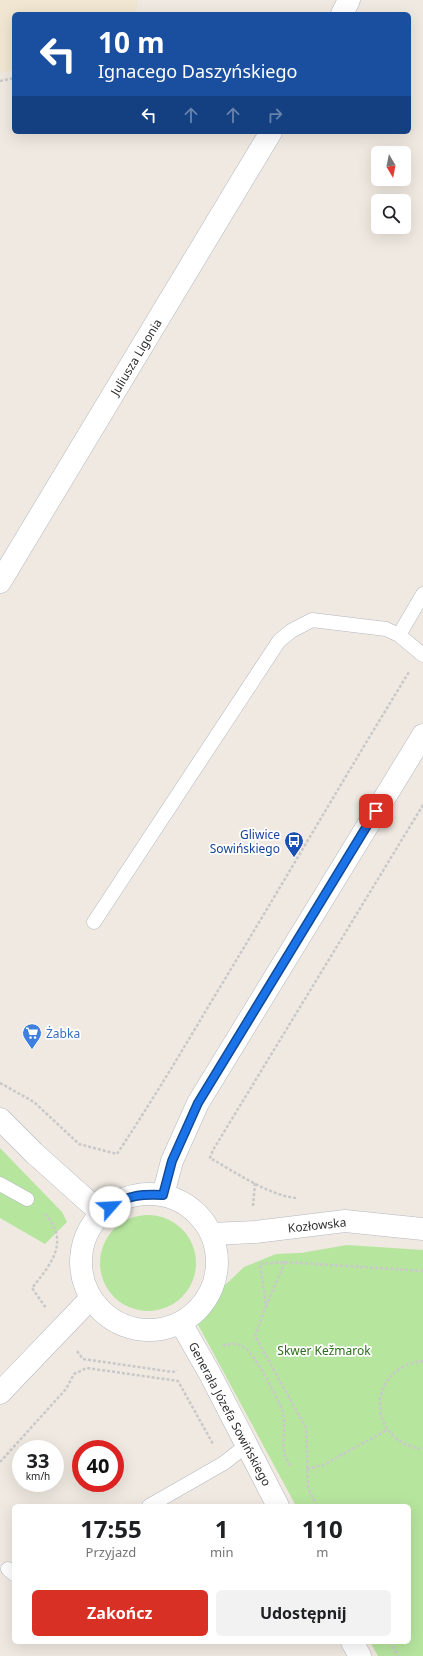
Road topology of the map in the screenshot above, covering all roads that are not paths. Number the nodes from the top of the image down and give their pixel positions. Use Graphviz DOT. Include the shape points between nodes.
graph roads {
  1 [pos="349,0"];
  2 [pos="343,12"];
  3 [pos="270,134"];
  4 [pos="0,582"];
  5 [pos="423,594"];
  6 [pos="399,635"];
  7 [pos="422,654"];
  8 [pos="423,735"];
  9 [pos="94,922"];
  10 [pos="0,1119"];
  11 [pos="0,1184"];
  12 [pos="163,1195"];
  13 [pos="27,1199"];
  14 [pos="101,1213"];
  15 [pos="423,1229"];
  16 [pos="212,1234"];
  17 [pos="91,1298"];
  18 [pos="181,1323"];
  19 [pos="0,1393"];
  20 [pos="247,1445"];
  21 [pos="152,1504"];
  22 [pos="277,1504"];
  23 [pos="353,1644"];
  24 [pos="360,1656"];
  1 -- 2 [label="street"];
  3 -- 4 [label="street, Juliusza Ligonia"];
  5 -- 6 [label="lane"];
  6 -- 7 [label="lane"];
  6 -- 9 [label="lane" via="386,629 312,620 280,640"];
  8 -- 12 [label="street" via="198,1103 172,1161"];
  10 -- 14 [label="street"];
  11 -- 13 [label="lane"];
  12 -- 14 [label="street" via="141,1194 120,1200"];
  12 -- 16 [label="street" via="183,1203 200,1216"];
  14 -- 17 [label="street" via="88,1232 82,1254 83,1277"];
  15 -- 16 [label="street, Kozłowska" via="345,1221 255,1232"];
  16 -- 18 [label="street" via="218,1255 216,1277 208,1297"];
  17 -- 18 [label="street" via="104,1312 120,1323 138,1329 157,1329"];
  17 -- 19 [label="street"];
  18 -- 20 [label="street, Generała Józefa Sowińskiego"];
  20 -- 21 [label="lane" via="224,1463"];
  20 -- 22 [label="street, Generała Józefa Sowińskiego"];
  23 -- 24 [label="street"];
}
